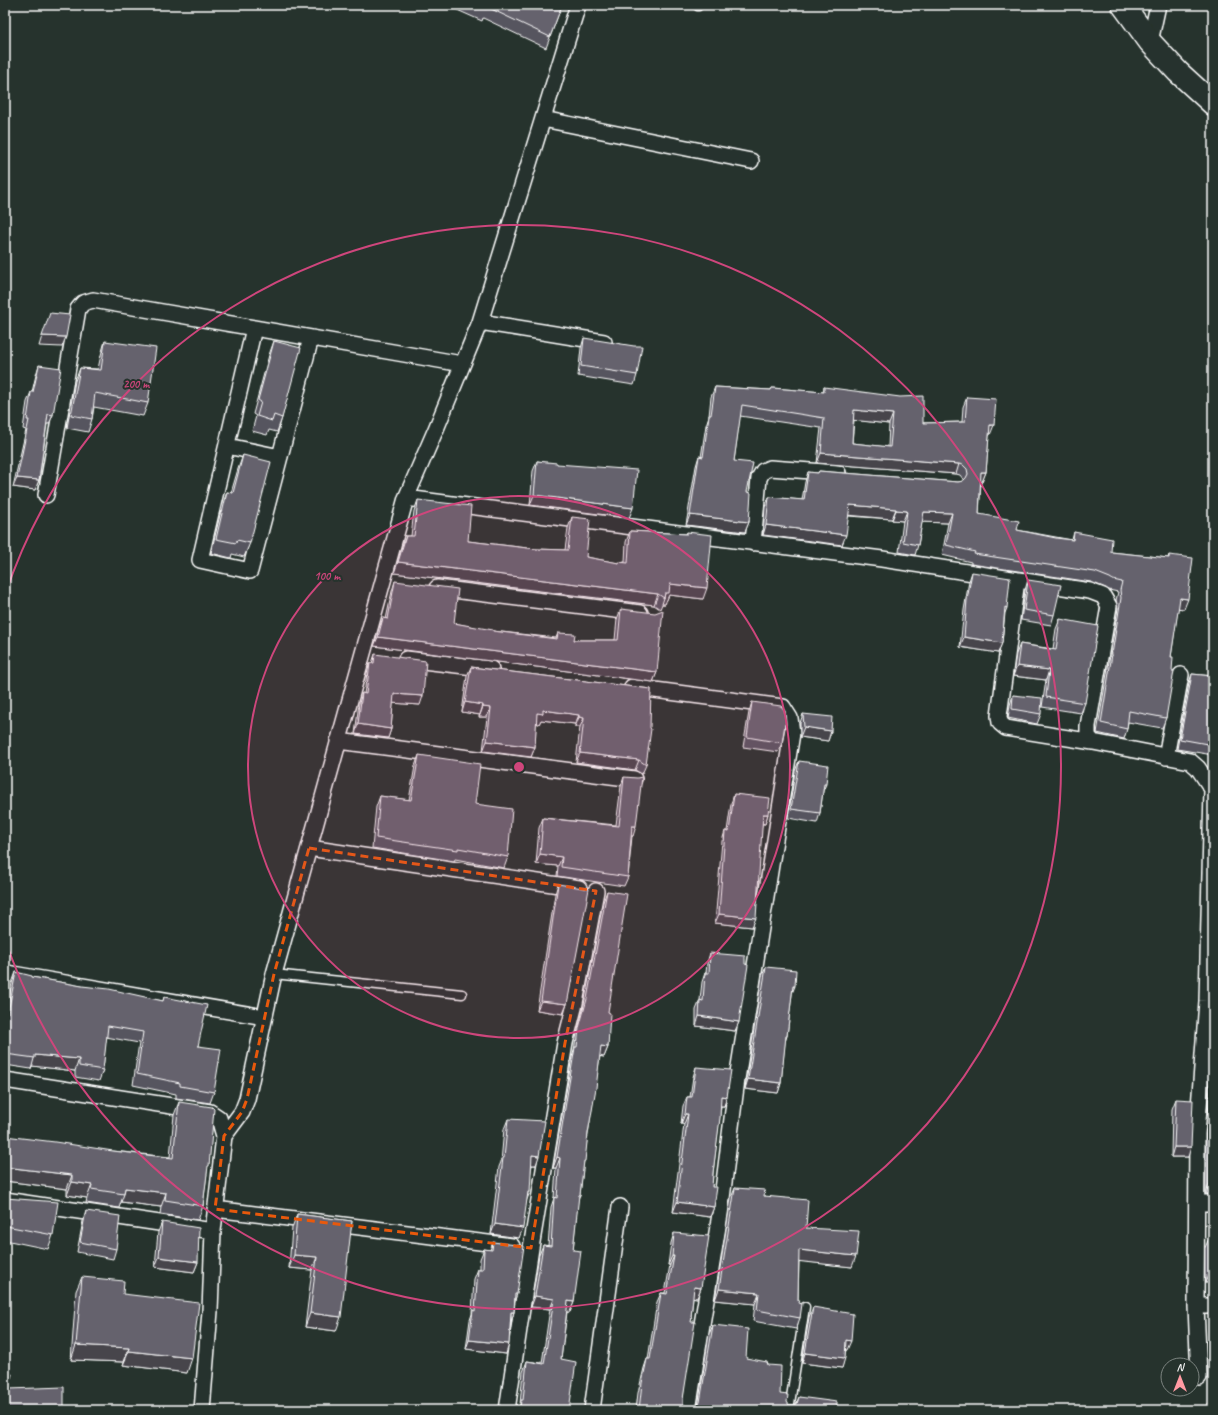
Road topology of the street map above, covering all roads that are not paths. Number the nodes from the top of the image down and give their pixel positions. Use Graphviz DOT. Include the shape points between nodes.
graph roads {
  1 [pos="577,5"];
  2 [pos="1123,5"];
  3 [pos="1158,5"];
  4 [pos="1150,42"];
  5 [pos="1213,104"];
  6 [pos="543,119"];
  7 [pos="751,161"];
  8 [pos="480,322"];
  9 [pos="254,328"];
  10 [pos="311,338"];
  11 [pos="617,344"];
  12 [pos="462,364"];
  13 [pos="227,446"];
  14 [pos="280,457"];
  15 [pos="855,474"];
  16 [pos="46,495"];
  17 [pos="406,498"];
  18 [pos="753,543"];
  19 [pos="1017,580"];
  20 [pos="383,582"];
  21 [pos="398,583"];
  22 [pos="422,586"];
  23 [pos="653,614"];
  24 [pos="363,654"];
  25 [pos="379,656"];
  26 [pos="394,658"];
  27 [pos="503,671"];
  28 [pos="1181,675"];
  29 [pos="620,686"];
  30 [pos="338,741"];
  31 [pos="1093,742"];
  32 [pos="1166,757"];
  33 [pos="634,779"];
  34 [pos="309,848"];
  35 [pos="1211,888"];
  36 [pos="596,891"];
  37 [pos="612,893"];
  38 [pos="1210,965"];
  39 [pos="7,973"];
  40 [pos="274,974"];
  41 [pos="462,994"];
  42 [pos="264,1017"];
  43 [pos="1208,1046"];
  44 [pos="5,1080"];
  45 [pos="1206,1123"];
  46 [pos="224,1136"];
  47 [pos="5,1200"];
  48 [pos="1198,1203"];
  49 [pos="1213,1203"];
  50 [pos="620,1207"];
  51 [pos="215,1209"];
  52 [pos="213,1230"];
  53 [pos="531,1248"];
  54 [pos="1196,1306"];
  55 [pos="1213,1306"];
  56 [pos="805,1307"];
  57 [pos="1198,1357"];
  58 [pos="202,1410"];
  59 [pos="507,1410"];
  60 [pos="592,1410"];
  61 [pos="688,1410"];
  62 [pos="789,1410"];
  1 -- 6 [label="street"];
  2 -- 4 [label="street"];
  3 -- 4 [label="street"];
  4 -- 5 [label="street"];
  6 -- 7 [label="street"];
  6 -- 8 [label="street"];
  8 -- 11 [label="street"];
  8 -- 12 [label="street"];
  9 -- 10 [label="street"];
  9 -- 13 [label="street"];
  9 -- 16 [label="street" via="93,300 83,303 78,309"];
  10 -- 12 [label="street"];
  10 -- 14 [label="street"];
  12 -- 17 [label="street"];
  13 -- 14 [label="street"];
  13 -- 14 [label="street" via="200,560 250,571"];
  15 -- 18 [label="street" via="770,468 762,471 759,478"];
  17 -- 18 [label="street"];
  17 -- 20 [label="street"];
  18 -- 19 [label="street" via="882,559"];
  19 -- 31 [label="street" via="1090,591 1103,596 1109,606 1088,726 1088,736"];
  19 -- 31 [label="street" via="1000,723 1006,728"];
  20 -- 21 [label="street"];
  20 -- 24 [label="street"];
  22 -- 23 [label="street"];
  24 -- 25 [label="street"];
  24 -- 30 [label="street"];
  26 -- 27 [label="street"];
  28 -- 32 [label="street"];
  29 -- 61 [label="street" via="783,707 790,718 792,734 737,1078 720,1214"];
  30 -- 33 [label="street"];
  30 -- 34 [label="street"];
  31 -- 32 [label="street"];
  32 -- 35 [label="street" via="1190,761 1212,789"];
  34 -- 36 [label="street"];
  34 -- 40 [label="street"];
  35 -- 38 [label="street"];
  36 -- 37 [label="street"];
  36 -- 53 [label="street" via="565,1043"];
  38 -- 43 [label="street" via="1207,1001"];
  39 -- 42 [label="street"];
  40 -- 41 [label="lane"];
  40 -- 42 [label="street"];
  42 -- 46 [label="street" via="247,1099 242,1112"];
  43 -- 45 [label="street"];
  44 -- 46 [label="street" via="210,1112 219,1118"];
  45 -- 48 [label="street"];
  46 -- 51 [label="street"];
  47 -- 52 [label="street"];
  48 -- 49 [label="street"];
  48 -- 54 [label="street"];
  50 -- 60 [label="street"];
  51 -- 52 [label="street"];
  51 -- 53 [label="street"];
  52 -- 58 [label="street"];
  53 -- 59 [label="street"];
  54 -- 55 [label="street"];
  54 -- 57 [label="street"];
  56 -- 62 [label="lane"];
}
